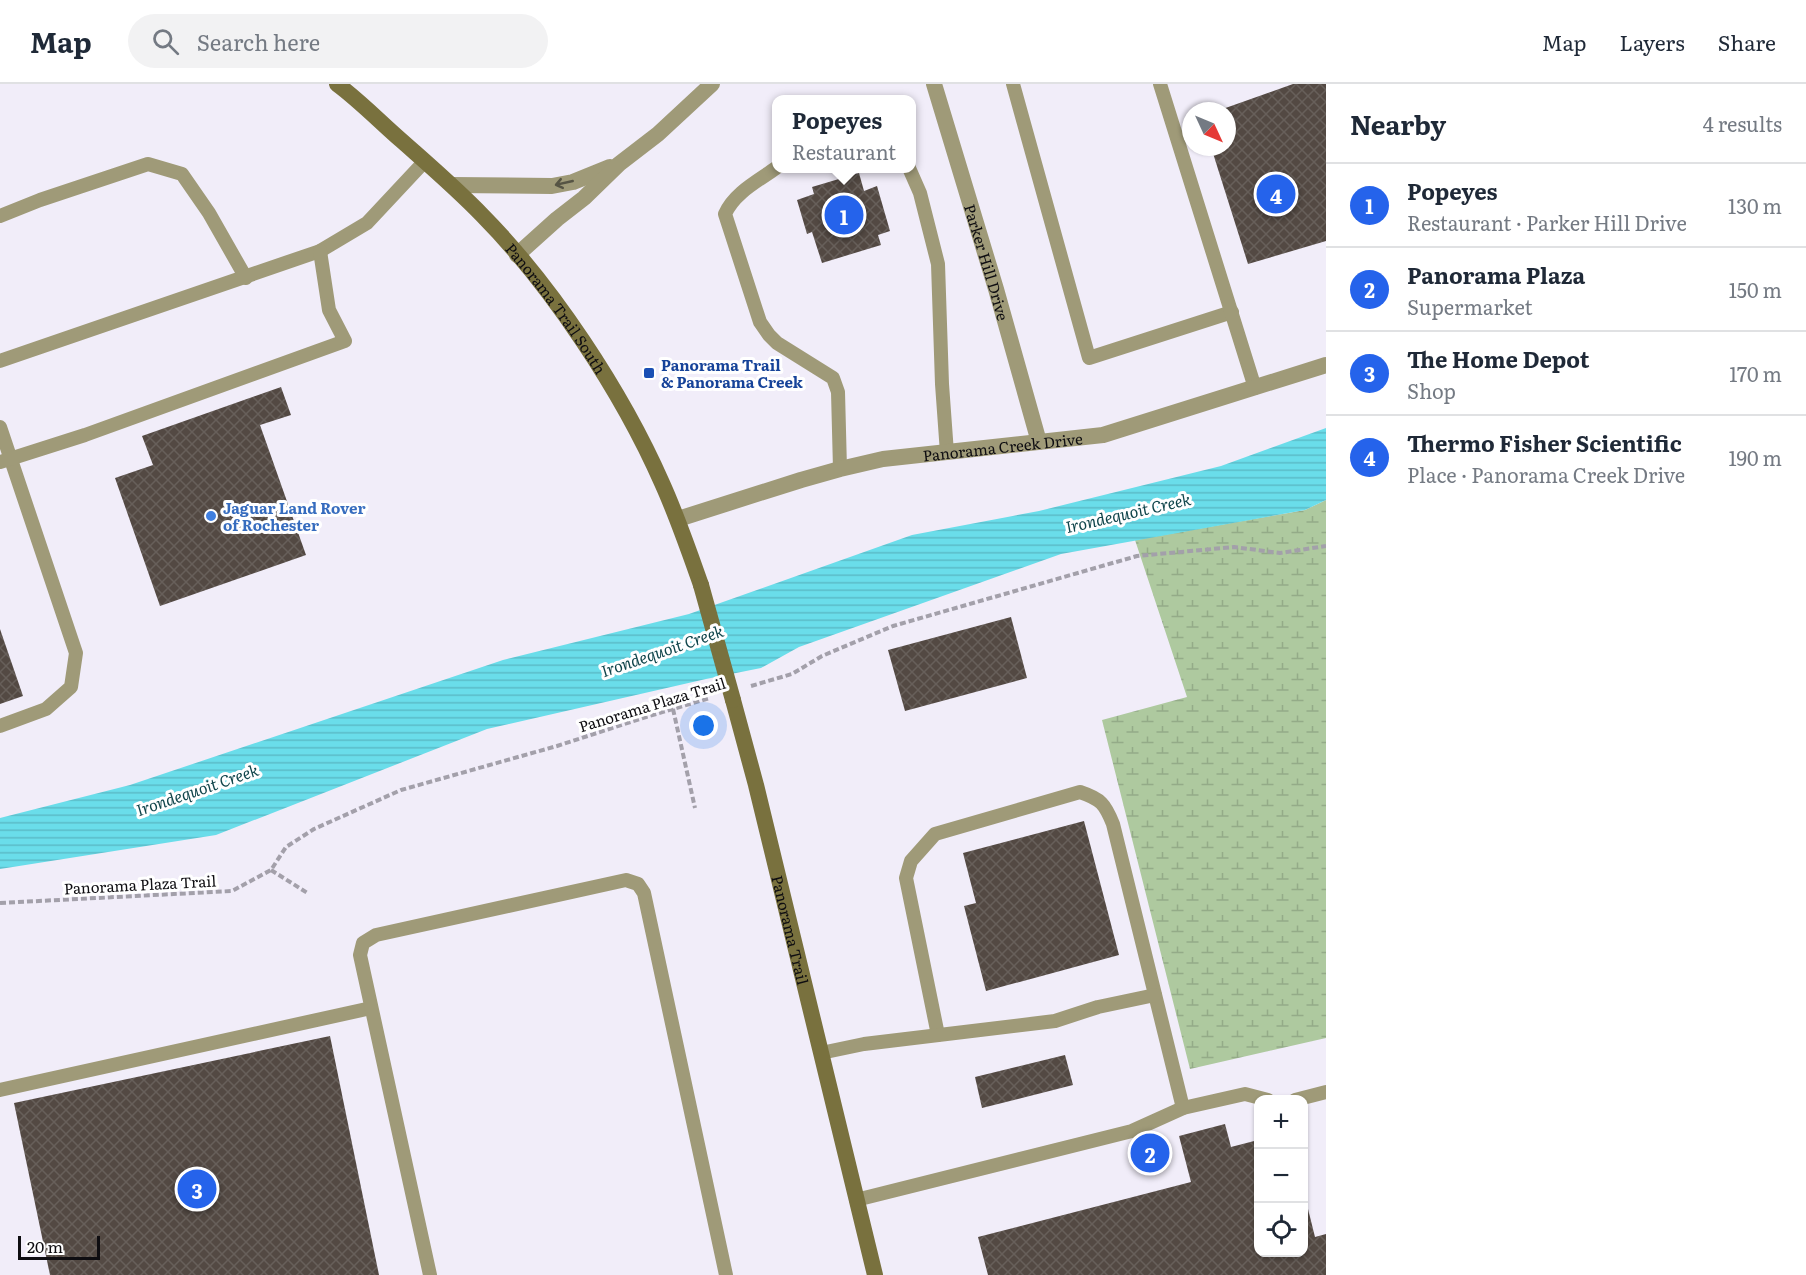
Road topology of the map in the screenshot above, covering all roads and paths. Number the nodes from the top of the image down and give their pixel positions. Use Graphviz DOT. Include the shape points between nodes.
graph roads {
  1 [pos="337,84"];
  2 [pos="712,84"];
  3 [pos="934,84"];
  4 [pos="1013,84"];
  5 [pos="1160,84"];
  6 [pos="425,161"];
  7 [pos="619,164"];
  8 [pos="772,172"];
  9 [pos="911,173"];
  10 [pos="452,185"];
  11 [pos="0,216"];
  12 [pos="320,251"];
  13 [pos="517,255"];
  14 [pos="246,278"];
  15 [pos="1232,312"];
  16 [pos="0,361"];
  17 [pos="1326,366"];
  18 [pos="1255,388"];
  19 [pos="0,427"];
  20 [pos="1040,442"];
  21 [pos="947,453"];
  22 [pos="6,460"];
  23 [pos="840,469"];
  24 [pos="678,519"];
  25 [pos="1326,546"];
  26 [pos="701,585"];
  27 [pos="749,687"];
  28 [pos="716,696"];
  29 [pos="673,709"];
  30 [pos="0,726"];
  31 [pos="695,808"];
  32 [pos="271,870"];
  33 [pos="309,894"];
  34 [pos="0,903"];
  35 [pos="1155,995"];
  36 [pos="371,1008"];
  37 [pos="938,1035"];
  38 [pos="821,1053"];
  39 [pos="0,1090"];
  40 [pos="1326,1092"];
  41 [pos="1254,1096"];
  42 [pos="1308,1097"];
  43 [pos="1184,1108"];
  44 [pos="856,1200"];
  45 [pos="430,1275"];
  46 [pos="726,1275"];
  47 [pos="875,1275"];
  1 -- 6 [label="main road, Panorama Trail South"];
  2 -- 7 [label="street"];
  3 -- 20 [label="street, Parker Hill Drive"];
  4 -- 15 [label="lane" via="1089,358"];
  5 -- 15 [label="lane"];
  6 -- 10 [label="main road, Panorama Trail South"];
  6 -- 12 [label="lane" via="367,223"];
  7 -- 10 [label="street, one-way" via="552,186"];
  7 -- 13 [label="street"];
  8 -- 23 [label="lane" via="742,193 725,214 760,322 777,343 832,378 838,392"];
  9 -- 21 [label="lane" via="938,264"];
  10 -- 13 [label="main road, Panorama Trail South"];
  11 -- 14 [label="lane" via="148,164 182,174"];
  12 -- 14 [label="lane"];
  12 -- 22 [label="lane" via="329,310 345,341"];
  13 -- 24 [label="main road, Panorama Trail South" via="601,370 645,447"];
  14 -- 16 [label="lane"];
  15 -- 18 [label="lane"];
  17 -- 18 [label="street, Panorama Creek Drive"];
  18 -- 20 [label="street, Panorama Creek Drive" via="1103,435"];
  19 -- 22 [label="lane"];
  20 -- 21 [label="street, Panorama Creek Drive"];
  21 -- 23 [label="street, Panorama Creek Drive" via="883,459"];
  22 -- 30 [label="lane" via="76,653 71,687 46,709"];
  23 -- 24 [label="street, Panorama Creek Drive"];
  24 -- 26 [label="main road, Panorama Trail South"];
  25 -- 27 [label="path, Panorama Plaza Trail" via="1280,553 1234,547 1137,556 893,626 822,656 792,674"];
  26 -- 38 [label="main road, Panorama Trail, bridge" via="756,785"];
  28 -- 29 [label="path, Panorama Plaza Trail"];
  29 -- 31 [label="path"];
  29 -- 32 [label="path, Panorama Plaza Trail" via="401,790 314,829 286,847"];
  32 -- 33 [label="path"];
  32 -- 34 [label="path, Panorama Plaza Trail" via="232,891"];
  35 -- 37 [label="lane" via="1055,1021"];
  35 -- 37 [label="lane" via="1106,806 1094,796 1080,792 935,834 910,861 906,878"];
  35 -- 43 [label="lane"];
  36 -- 39 [label="lane"];
  36 -- 45 [label="lane"];
  36 -- 46 [label="lane" via="360,955 363,943 376,935 626,880 638,884 644,893"];
  37 -- 38 [label="lane"];
  38 -- 44 [label="main road, Panorama Trail"];
  40 -- 42 [label="lane"];
  41 -- 43 [label="lane" via="1245,1094"];
  43 -- 44 [label="lane" via="1132,1131"];
  44 -- 47 [label="main road, Panorama Trail"];
}
